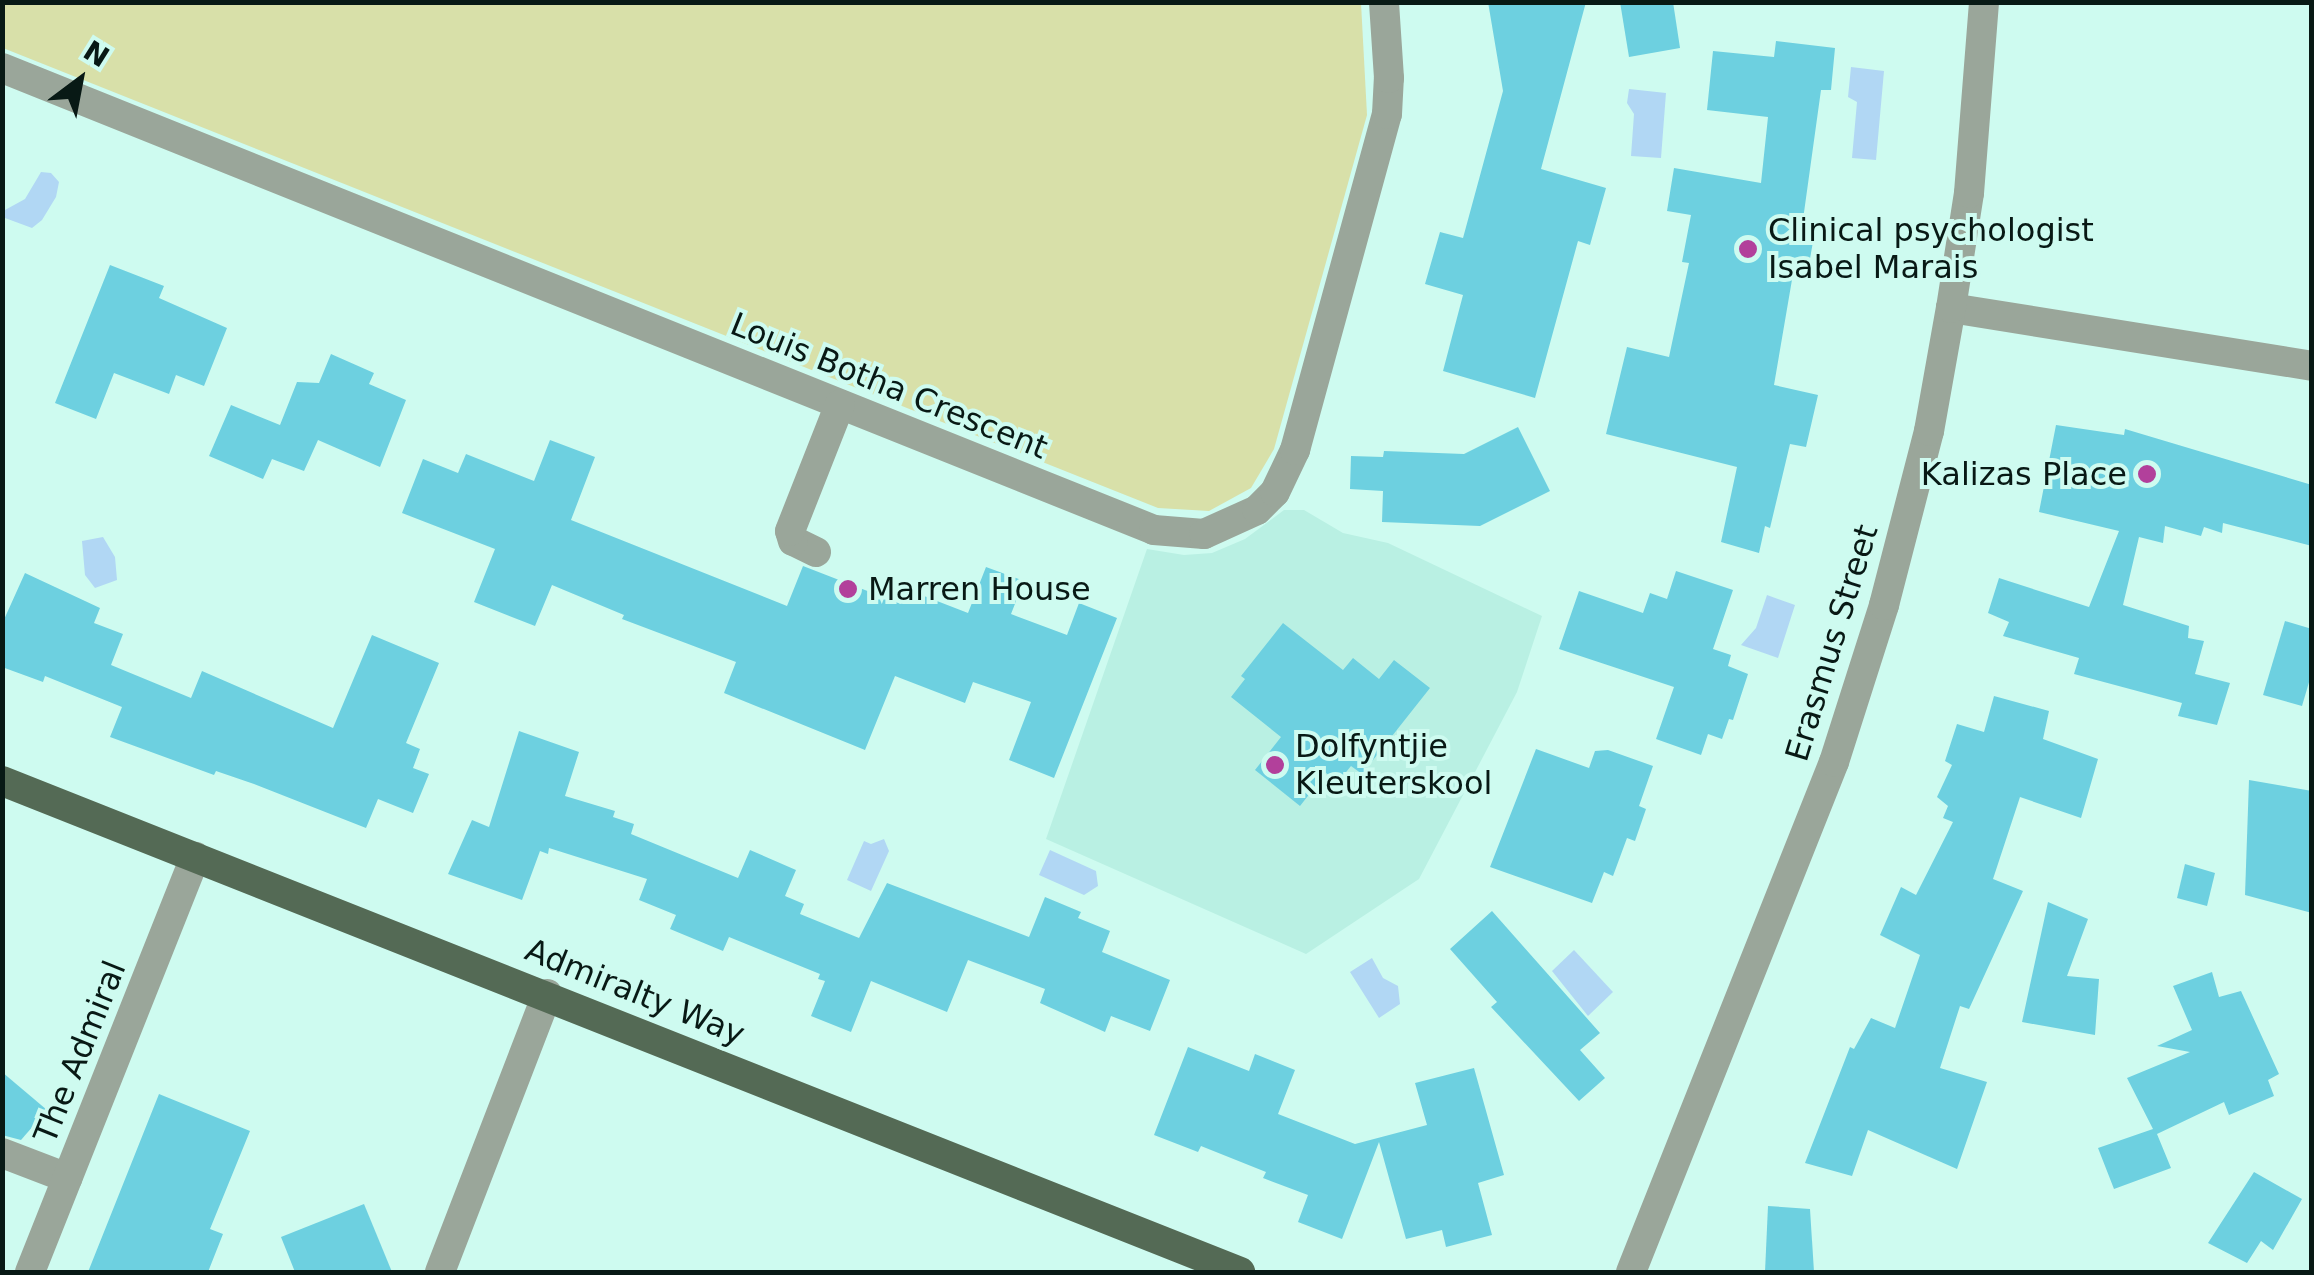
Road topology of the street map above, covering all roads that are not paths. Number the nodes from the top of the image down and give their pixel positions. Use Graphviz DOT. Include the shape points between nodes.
graph roads {
  1 [pos="1384,2"];
  2 [pos="1984,2"];
  3 [pos="2,68"];
  4 [pos="1951,308"];
  5 [pos="2312,366"];
  6 [pos="840,404"];
  7 [pos="816,552"];
  8 [pos="2,781"];
  9 [pos="195,857"];
  10 [pos="547,994"];
  11 [pos="2,1153"];
  12 [pos="67,1178"];
  13 [pos="30,1272"];
  14 [pos="440,1272"];
  15 [pos="1240,1272"];
  16 [pos="1631,1272"];
  1 -- 6 [label="street, Louis Botha Crescent" via="1389,78 1381,142 1295,450 1274,492 1256,510 1204,534 1154,530"];
  2 -- 4 [label="street, Erasmus Street"];
  3 -- 6 [label="street, Louis Botha Crescent"];
  4 -- 5 [label="street"];
  4 -- 16 [label="street, Erasmus Street" via="1903,536 1834,762"];
  6 -- 7 [label="street" via="790,531 793,540"];
  8 -- 9 [label="main road, Admiralty Way"];
  9 -- 10 [label="main road, Admiralty Way"];
  9 -- 12 [label="street, The Admiral"];
  10 -- 14 [label="street"];
  10 -- 15 [label="main road, Admiralty Way"];
  11 -- 12 [label="street"];
  12 -- 13 [label="street, The Admiral"];
}
